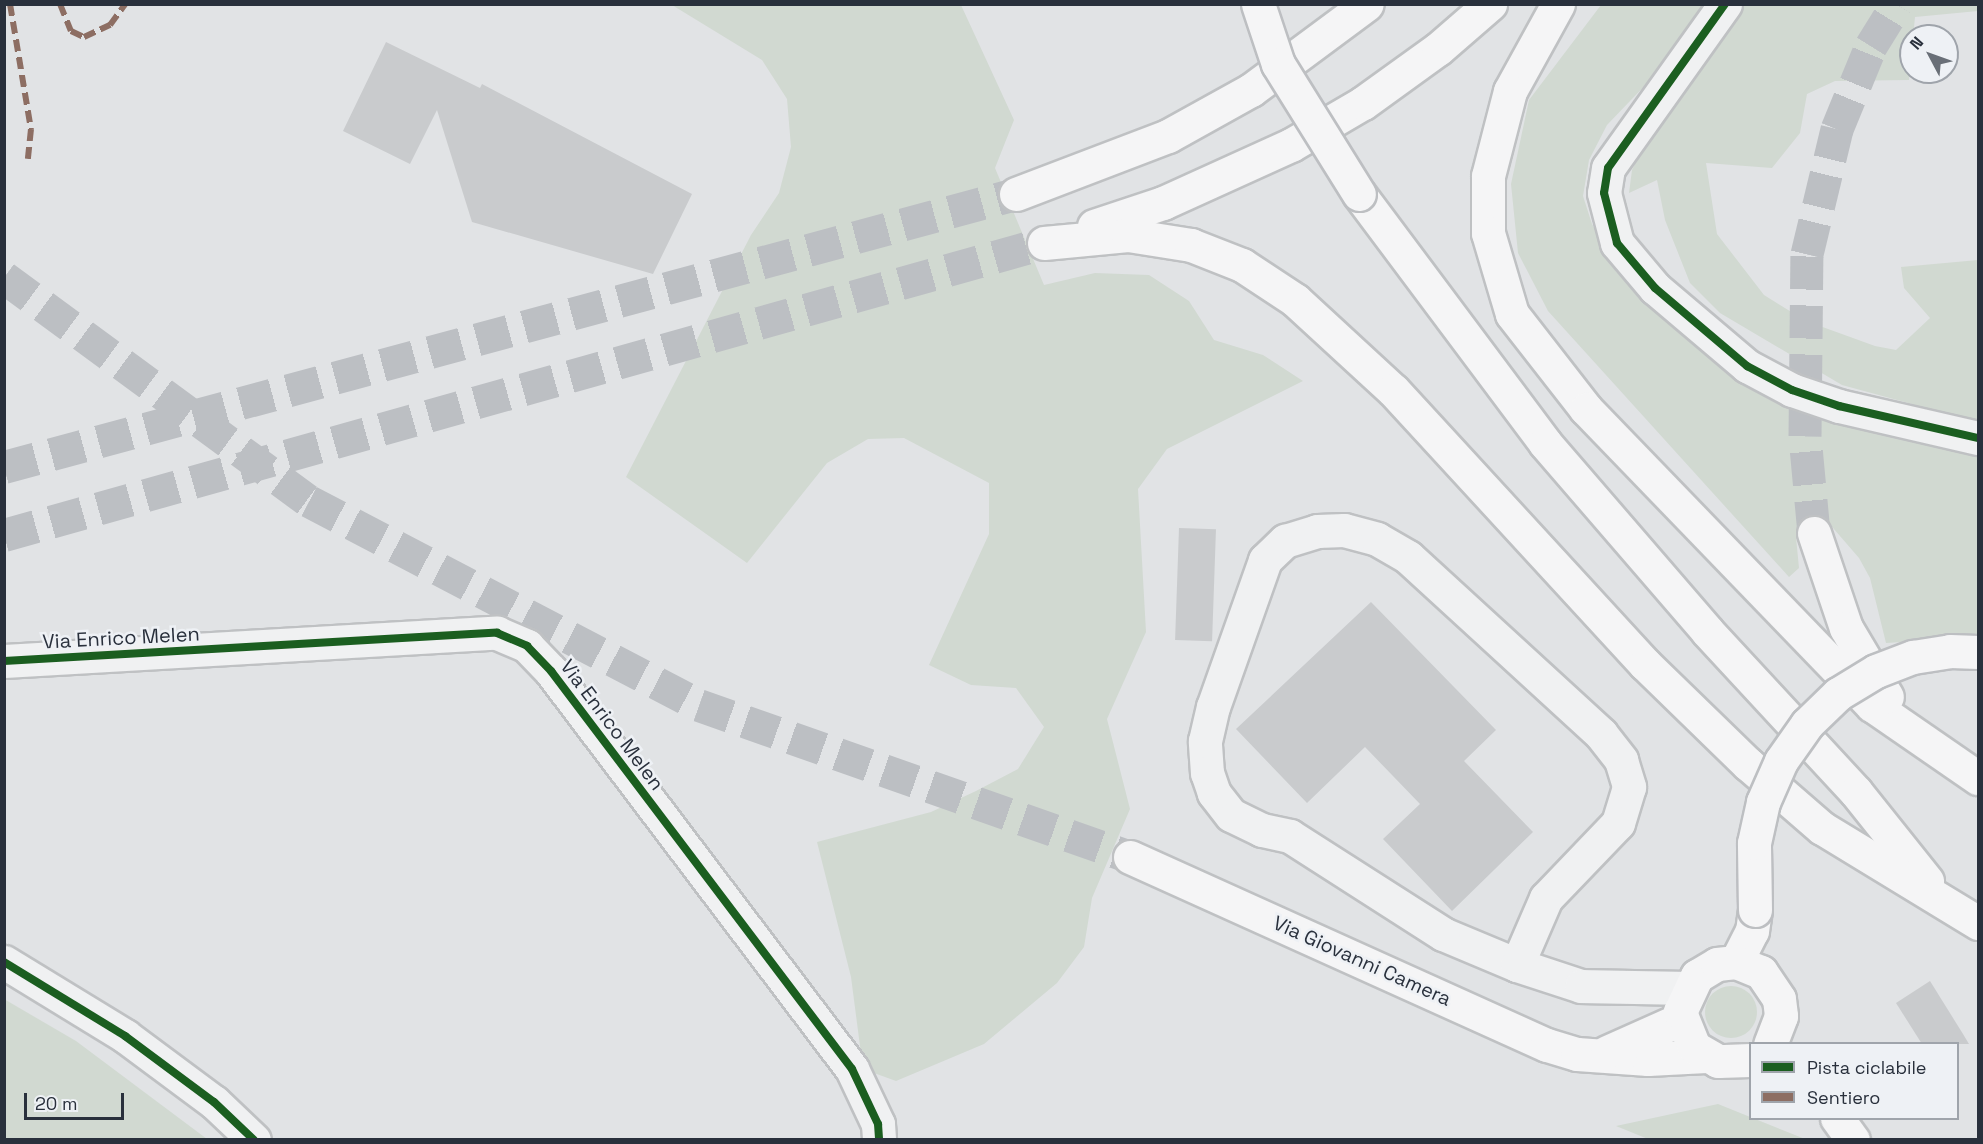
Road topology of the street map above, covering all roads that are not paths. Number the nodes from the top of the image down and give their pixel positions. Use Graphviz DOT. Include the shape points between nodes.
graph roads {
  1 [pos="1258,4"];
  2 [pos="1350,4"];
  3 [pos="1366,4"];
  4 [pos="1490,4"];
  5 [pos="1558,4"];
  6 [pos="1725,4"];
  7 [pos="1319,43"];
  8 [pos="1016,194"];
  9 [pos="1978,438"];
  10 [pos="1814,533"];
  11 [pos="1978,652"];
  12 [pos="4,661"];
  13 [pos="1915,738"];
  14 [pos="1978,778"];
  15 [pos="1130,857"];
  16 [pos="1937,894"];
  17 [pos="1978,923"];
  18 [pos="4,962"];
  19 [pos="1736,962"];
  20 [pos="1517,965"];
  21 [pos="1684,1003"];
  22 [pos="1771,1042"];
  23 [pos="1597,1055"];
  24 [pos="1706,1056"];
  25 [pos="1749,1060"];
  26 [pos="1838,1120"];
  27 [pos="254,1140"];
  28 [pos="879,1140"];
  29 [pos="1853,1140"];
  1 -- 16 [label="main road, bridge" via="1278,64 1359,194 1545,443 1721,647 1856,792"];
  2 -- 7 [label="main road"];
  3 -- 7 [label="main road"];
  4 -- 16 [label="main road" via="1363,103 1292,145 1163,203 1044,243 1128,235 1191,245 1242,265 1295,300 1393,390 1644,664 1748,764 1822,828"];
  5 -- 13 [label="main road" via="1510,92 1488,176 1488,233 1512,314 1586,409 1872,705"];
  6 -- 9 [label="street" via="1608,168 1604,194 1617,243 1655,288 1747,366 1792,390 1839,406"];
  7 -- 8 [label="main road" via="1251,90 1168,136"];
  10 -- 13 [label="main road" via="1846,628"];
  11 -- 19 [label="main road, bridge" via="1950,651 1913,657 1876,671 1838,694 1807,724 1781,761 1764,802 1754,843 1752,931"];
  12 -- 28 [label="street, Via Enrico Melen" via="497,633 527,646 551,671 852,1069 878,1124"];
  13 -- 14 [label="main road"];
  15 -- 23 [label="main road, Via Giovanni Camera" via="1547,1045"];
  16 -- 17 [label="main road"];
  18 -- 27 [label="street" via="125,1036 214,1102"];
  19 -- 21 [label="main road" via="1707,969"];
  19 -- 22 [label="main road" via="1761,972 1779,999 1781,1016"];
  20 -- 20 [label="street" via="1546,898 1618,823 1629,787 1621,760 1601,734 1408,557 1377,539 1344,530 1317,531 1285,542 1265,560 1213,707 1205,741 1207,773 1214,793 1231,815 1262,830 1290,836 1443,934"];
  20 -- 21 [label="street" via="1581,986"];
  21 -- 23 [label="main road"];
  21 -- 24 [label="main road" via="1694,1047"];
  23 -- 24 [label="main road, Via Giovanni Camera"];
  24 -- 25 [label="main road, Via Giovanni Camera" via="1729,1063"];
  26 -- 29 [label="main road"];
}
